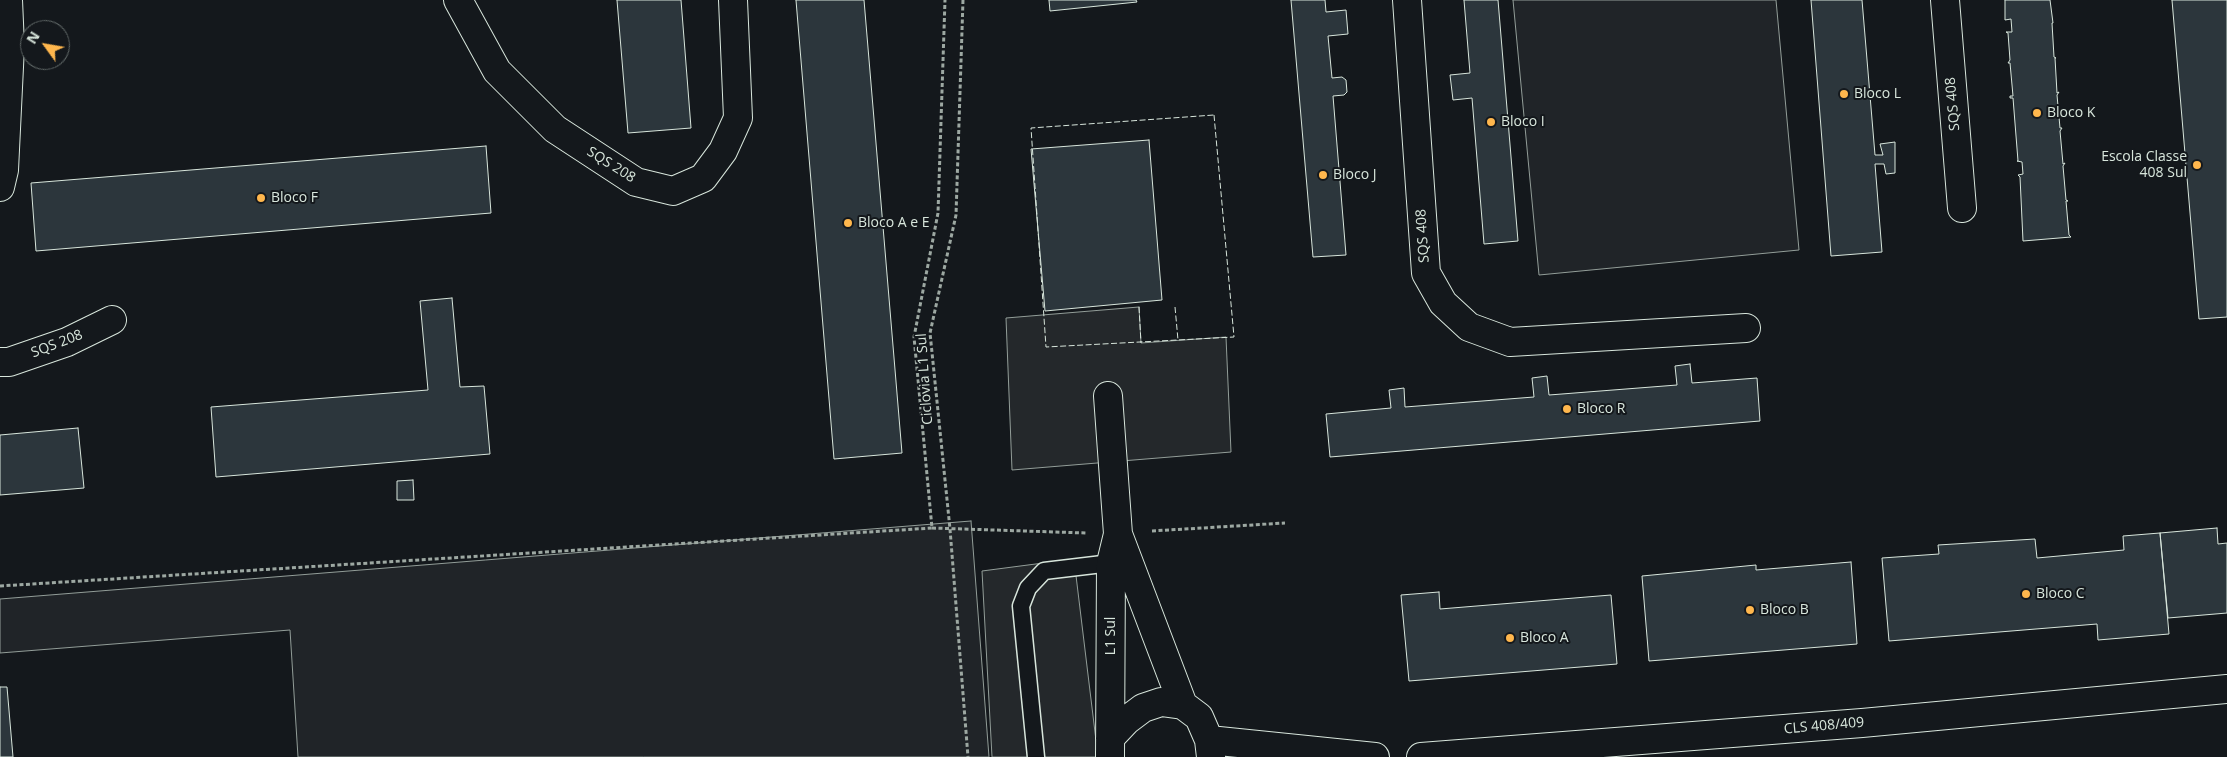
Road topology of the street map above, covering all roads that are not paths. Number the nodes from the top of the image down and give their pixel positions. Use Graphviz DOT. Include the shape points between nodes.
graph roads {
  1 [pos="8,0"];
  2 [pos="458,0"];
  3 [pos="733,0"];
  4 [pos="1407,0"];
  5 [pos="1945,0"];
  6 [pos="0,187"];
  7 [pos="1962,208"];
  8 [pos="112,320"];
  9 [pos="1746,328"];
  10 [pos="0,362"];
  11 [pos="1108,396"];
  12 [pos="1118,534"];
  13 [pos="1112,563"];
  14 [pos="2227,689"];
  15 [pos="1183,705"];
  16 [pos="1110,748"];
  17 [pos="1210,748"];
  18 [pos="1036,757"];
  19 [pos="1375,757"];
  20 [pos="1421,757"];
  1 -- 6 [label="street" via="8,93 4,170"];
  2 -- 3 [label="street, SQS 208" via="497,71 555,129 636,182 673,191 703,178 723,151 738,118"];
  4 -- 9 [label="street, SQS 408" via="1426,273 1443,303 1469,327 1510,342"];
  5 -- 7 [label="street, SQS 408"];
  8 -- 10 [label="street, SQS 208" via="67,342 9,362"];
  11 -- 12 [label="street, L1 Sul"];
  12 -- 13 [label="street, L1 Sul"];
  12 -- 15 [label="street, L1 Sul"];
  13 -- 16 [label="street, L1 Sul"];
  13 -- 18 [label="lane" via="1044,571 1028,588 1021,606"];
  14 -- 20 [label="street, CLS 408/409" via="1862,723"];
  15 -- 16 [label="street" via="1161,702 1143,708 1127,720"];
  15 -- 17 [label="street" via="1199,717"];
  17 -- 19 [label="street"];
}
